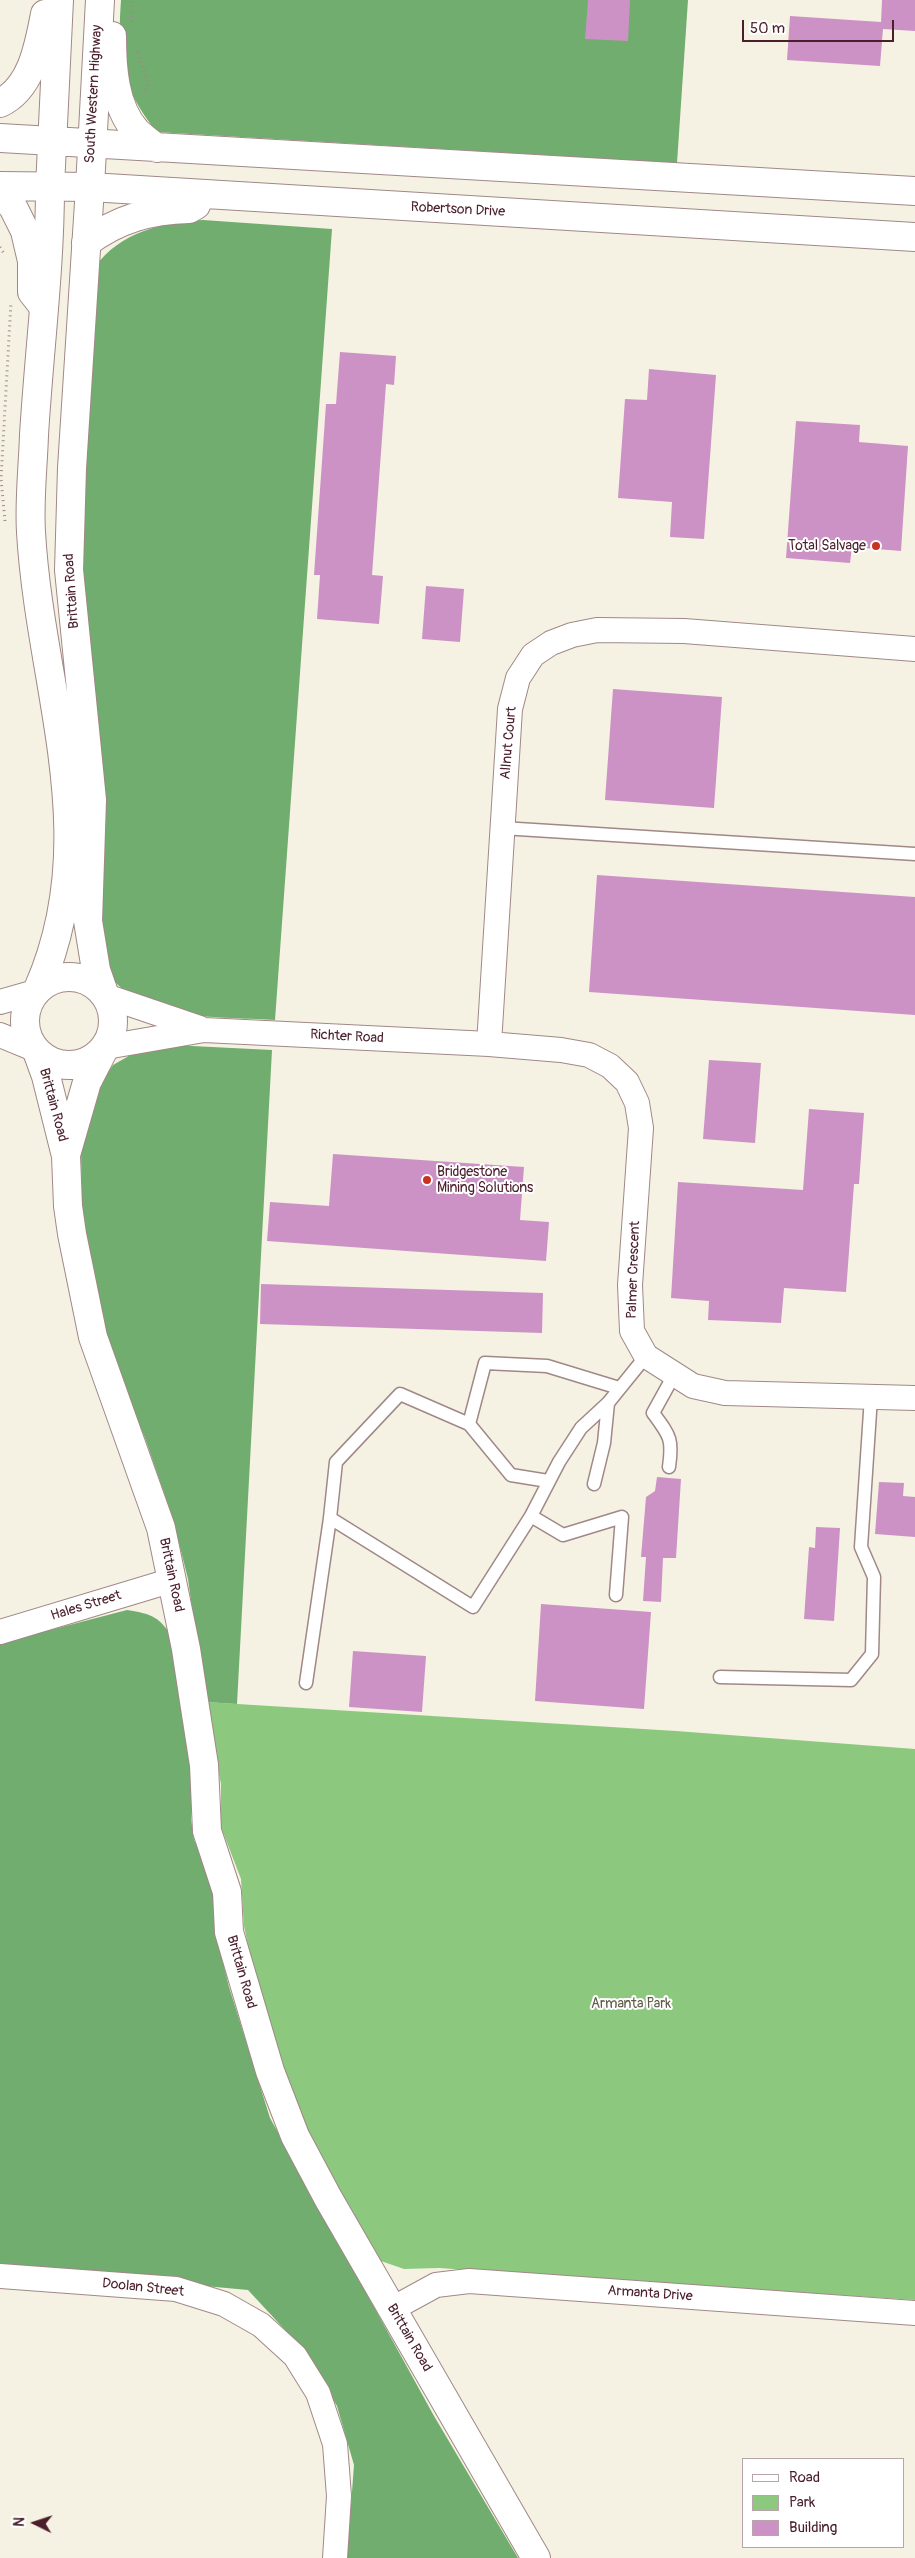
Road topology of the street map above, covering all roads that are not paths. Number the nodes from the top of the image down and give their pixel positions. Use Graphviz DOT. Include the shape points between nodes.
graph roads {
  1 [pos="47,0"];
  2 [pos="59,0"];
  3 [pos="100,0"];
  4 [pos="111,0"];
  5 [pos="0,103"];
  6 [pos="0,138"];
  7 [pos="53,142"];
  8 [pos="90,144"];
  9 [pos="157,148"];
  10 [pos="0,186"];
  11 [pos="50,187"];
  12 [pos="90,187"];
  13 [pos="915,191"];
  14 [pos="0,192"];
  15 [pos="212,195"];
  16 [pos="915,237"];
  17 [pos="86,244"];
  18 [pos="43,306"];
  19 [pos="915,649"];
  20 [pos="502,828"];
  21 [pos="915,854"];
  22 [pos="37,990"];
  23 [pos="105,995"];
  24 [pos="0,1002"];
  25 [pos="204,1030"];
  26 [pos="0,1035"];
  27 [pos="489,1044"];
  28 [pos="105,1048"];
  29 [pos="36,1051"];
  30 [pos="66,1156"];
  31 [pos="646,1356"];
  32 [pos="674,1375"];
  33 [pos="619,1388"];
  34 [pos="871,1397"];
  35 [pos="915,1398"];
  36 [pos="608,1403"];
  37 [pos="469,1424"];
  38 [pos="670,1467"];
  39 [pos="548,1482"];
  40 [pos="594,1484"];
  41 [pos="531,1516"];
  42 [pos="330,1518"];
  43 [pos="173,1580"];
  44 [pos="616,1595"];
  45 [pos="0,1632"];
  46 [pos="720,1677"];
  47 [pos="306,1684"];
  48 [pos="0,2276"];
  49 [pos="392,2309"];
  50 [pos="915,2313"];
  51 [pos="334,2558"];
  52 [pos="536,2558"];
  1 -- 5 [label="main road" via="39,47 26,79"];
  2 -- 7 [label="main road"];
  3 -- 8 [label="main road, South Western Highway"];
  4 -- 9 [label="main road" via="112,60 118,97 135,130"];
  6 -- 7 [label="main road"];
  7 -- 8 [label="main road"];
  7 -- 11 [label="main road"];
  8 -- 9 [label="main road"];
  8 -- 12 [label="main road, South Western Highway"];
  9 -- 13 [label="main road"];
  10 -- 11 [label="main road, Robertson Drive"];
  11 -- 12 [label="main road, Robertson Drive"];
  11 -- 18 [label="main road"];
  12 -- 15 [label="main road, Robertson Drive"];
  12 -- 17 [label="main road, Brittain Road"];
  14 -- 18 [label="main road" via="21,219 32,260 32,292"];
  15 -- 16 [label="main road, Robertson Drive"];
  15 -- 17 [label="main road" via="189,209 134,216 100,232"];
  17 -- 23 [label="main road, Brittain Road" via="69,570 92,800 88,921 96,970"];
  18 -- 22 [label="main road" via="30,532 65,758 70,822 61,921"];
  19 -- 20 [label="street, Allnut Court" via="684,631 607,630 572,635 551,643 533,655 518,678 510,709"];
  20 -- 21 [label="lane"];
  20 -- 27 [label="street, Allnut Court"];
  22 -- 23 [label="main road" via="65,976 93,983"];
  22 -- 24 [label="street"];
  22 -- 29 [label="main road" via="25,1014 25,1026"];
  23 -- 25 [label="street, Richter Road"];
  23 -- 28 [label="main road" via="114,1021 112,1035"];
  25 -- 27 [label="street, Richter Road"];
  25 -- 28 [label="street, Richter Road"];
  26 -- 29 [label="street"];
  27 -- 31 [label="street, Palmer Crescent" via="589,1055 610,1066 627,1082 637,1103 641,1128 630,1285 632,1330"];
  28 -- 29 [label="main road" via="93,1059 72,1065 50,1062"];
  28 -- 30 [label="main road, Brittain Road" via="87,1082"];
  29 -- 30 [label="main road, Brittain Road" via="46,1076"];
  30 -- 43 [label="main road, Brittain Road" via="73,1242 93,1337 161,1528"];
  31 -- 32 [label="street, Palmer Crescent"];
  31 -- 33 [label="lane"];
  32 -- 34 [label="street, Palmer Crescent" via="693,1386 725,1393"];
  32 -- 38 [label="lane" via="653,1413 668,1433 672,1446"];
  33 -- 36 [label="lane"];
  33 -- 37 [label="lane" via="547,1366 485,1363"];
  34 -- 35 [label="street, Palmer Crescent"];
  34 -- 46 [label="lane" via="861,1547 874,1577 872,1654 851,1680"];
  36 -- 39 [label="lane" via="581,1428"];
  36 -- 40 [label="lane" via="604,1443"];
  37 -- 39 [label="lane" via="511,1475"];
  37 -- 42 [label="lane" via="400,1394 336,1462"];
  39 -- 41 [label="lane"];
  41 -- 42 [label="lane" via="473,1606"];
  41 -- 44 [label="lane" via="563,1534 622,1517"];
  42 -- 47 [label="lane"];
  43 -- 45 [label="street, Hales Street"];
  43 -- 49 [label="main road, Brittain Road" via="204,1765 208,1831 227,1892 229,1932 270,2071 295,2136"];
  48 -- 51 [label="street, Doolan Street" via="176,2290 224,2304 261,2326 295,2356 318,2393 335,2444 339,2496"];
  49 -- 50 [label="street, Armanta Drive" via="436,2285 468,2280"];
  49 -- 52 [label="main road, Brittain Road"];
}
